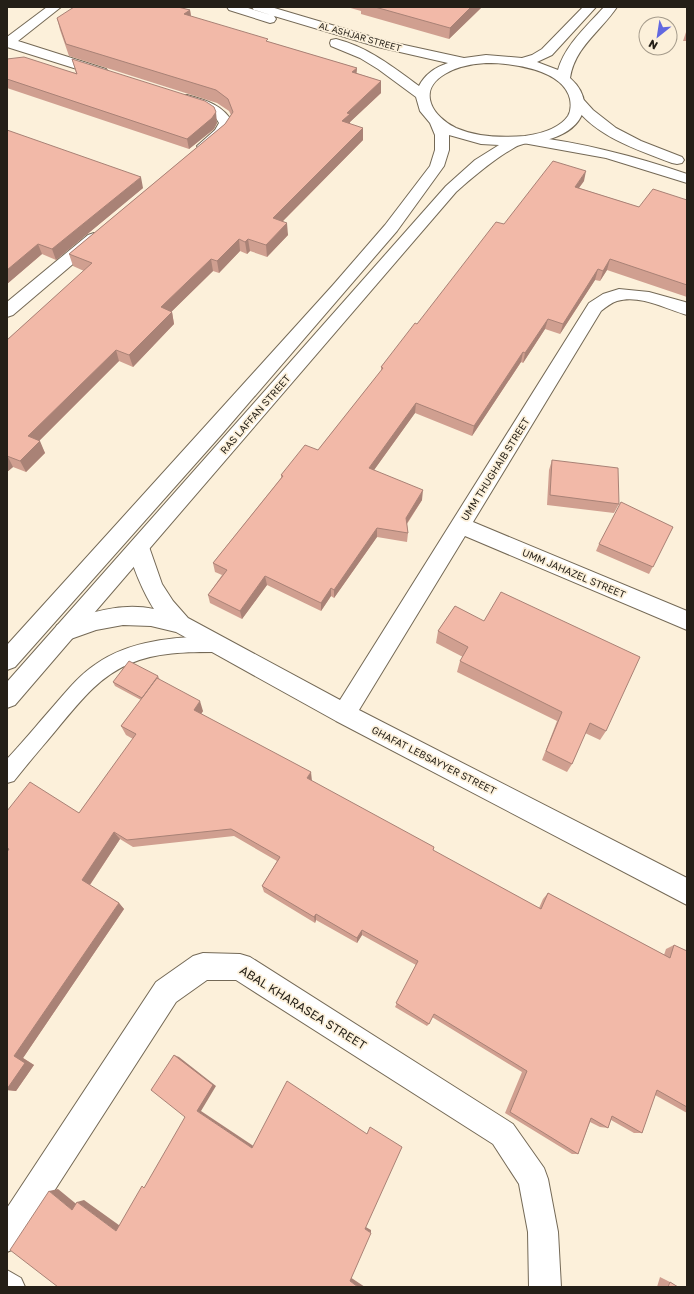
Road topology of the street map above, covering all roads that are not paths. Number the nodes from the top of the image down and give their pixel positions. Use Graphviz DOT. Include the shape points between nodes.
graph roads {
  1 [pos="55,7"];
  2 [pos="233,7"];
  3 [pos="258,7"];
  4 [pos="590,7"];
  5 [pos="611,7"];
  6 [pos="7,42"];
  7 [pos="462,62"];
  8 [pos="522,62"];
  9 [pos="114,76"];
  10 [pos="563,79"];
  11 [pos="174,95"];
  12 [pos="423,96"];
  13 [pos="578,102"];
  14 [pos="436,120"];
  15 [pos="521,141"];
  16 [pos="190,157"];
  17 [pos="687,165"];
  18 [pos="687,179"];
  19 [pos="105,229"];
  20 [pos="687,309"];
  21 [pos="7,310"];
  22 [pos="460,525"];
  23 [pos="140,546"];
  24 [pos="687,621"];
  25 [pos="182,626"];
  26 [pos="65,632"];
  27 [pos="216,644"];
  28 [pos="7,660"];
  29 [pos="7,698"];
  30 [pos="344,714"];
  31 [pos="7,774"];
  32 [pos="687,892"];
  33 [pos="7,1236"];
  34 [pos="7,1283"];
  35 [pos="12,1287"];
  36 [pos="545,1287"];
  1 -- 6 [label="street"];
  2 -- 12 [label="street, AL ASHJAR STREET" via="365,55"];
  3 -- 7 [label="street, AL ASHJAR STREET" via="383,44"];
  4 -- 8 [label="street" via="547,52"];
  5 -- 10 [label="street" via="572,53"];
  6 -- 9 [label="street"];
  7 -- 8 [label="street" via="486,59"];
  7 -- 12 [label="street" via="438,72 424,87"];
  8 -- 10 [label="street" via="538,66"];
  10 -- 13 [label="street" via="576,94"];
  11 -- 16 [label="street" via="212,107 223,115 226,123 221,132"];
  12 -- 14 [label="street" via="428,112"];
  13 -- 15 [label="street" via="576,114 566,126 550,135"];
  13 -- 17 [label="street" via="594,120 612,132"];
  14 -- 15 [label="street" via="468,136 496,141"];
  14 -- 28 [label="street, RAS LAFFAN STREET" via="442,135 442,150 437,166 391,228"];
  15 -- 18 [label="street" via="556,143 600,152"];
  15 -- 23 [label="street, RAS LAFFAN STREET" via="480,163 451,189"];
  19 -- 21 [label="street"];
  20 -- 22 [label="street, UMM THUGHAIB STREET" via="670,301 634,294 612,296 595,307"];
  22 -- 24 [label="street, UMM JAHAZEL STREET"];
  22 -- 30 [label="street, UMM THUGHAIB STREET"];
  23 -- 25 [label="street, GHAFAT LEBSAYYER STREET" via="143,563 157,596"];
  23 -- 26 [label="street, RAS LAFFAN STREET"];
  25 -- 26 [label="street, GHAFAT LEBSAYYER STREET" via="152,617 112,616 88,622"];
  25 -- 27 [label="street, GHAFAT LEBSAYYER STREET"];
  26 -- 29 [label="street, RAS LAFFAN STREET"];
  27 -- 30 [label="street, GHAFAT LEBSAYYER STREET"];
  27 -- 31 [label="lane" via="193,644 142,651 121,658 102,669 84,683"];
  30 -- 32 [label="street, GHAFAT LEBSAYYER STREET"];
  33 -- 36 [label="street, ABAL KHARASEA STREET" via="166,992 203,966 240,967 503,1134 533,1179 543,1232"];
  34 -- 35 [label="lane"];
}
